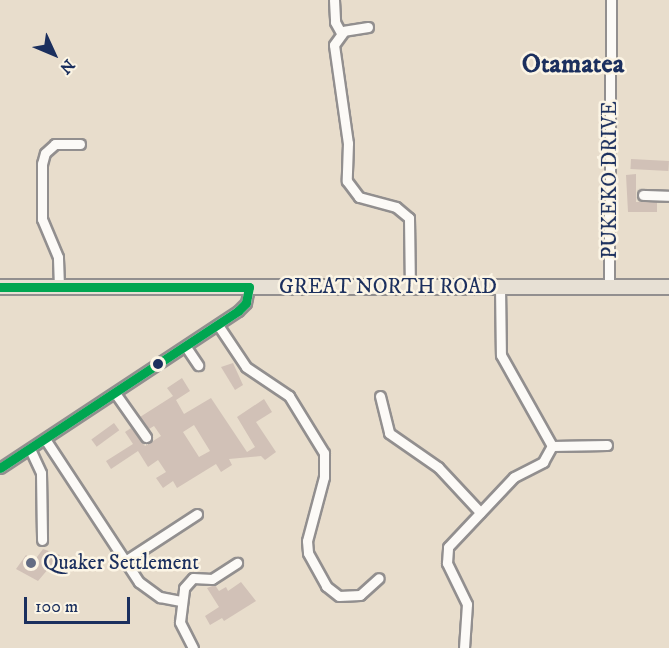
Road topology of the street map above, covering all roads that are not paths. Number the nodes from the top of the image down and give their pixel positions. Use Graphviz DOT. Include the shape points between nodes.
graph roads {
  1 [pos="334,0"];
  2 [pos="611,0"];
  3 [pos="368,27"];
  4 [pos="341,33"];
  5 [pos="80,144"];
  6 [pos="643,195"];
  7 [pos="669,196"];
  8 [pos="0,287"];
  9 [pos="59,287"];
  10 [pos="249,287"];
  11 [pos="410,287"];
  12 [pos="500,287"];
  13 [pos="609,287"];
  14 [pos="669,287"];
  15 [pos="218,325"];
  16 [pos="186,347"];
  17 [pos="198,365"];
  18 [pos="115,393"];
  19 [pos="380,396"];
  20 [pos="146,437"];
  21 [pos="45,439"];
  22 [pos="607,445"];
  23 [pos="552,446"];
  24 [pos="30,449"];
  25 [pos="0,468"];
  26 [pos="480,512"];
  27 [pos="198,514"];
  28 [pos="42,540"];
  29 [pos="125,561"];
  30 [pos="237,563"];
  31 [pos="379,578"];
  32 [pos="181,601"];
  33 [pos="193,648"];
  34 [pos="464,648"];
  1 -- 4 [label="street" via="335,22"];
  2 -- 13 [label="street, PUKEKO DRIVE"];
  3 -- 4 [label="street"];
  4 -- 11 [label="street" via="333,52 348,143 349,186 359,197 396,207 409,218"];
  5 -- 9 [label="street" via="55,144 45,153 42,164 42,219 58,257"];
  6 -- 7 [label="street"];
  8 -- 9 [label="highway, GREAT NORTH ROAD"];
  9 -- 10 [label="highway, GREAT NORTH ROAD"];
  10 -- 11 [label="highway, GREAT NORTH ROAD"];
  10 -- 15 [label="street" via="246,303"];
  11 -- 12 [label="highway, GREAT NORTH ROAD"];
  12 -- 13 [label="highway, GREAT NORTH ROAD"];
  12 -- 23 [label="street" via="501,355"];
  13 -- 14 [label="highway, GREAT NORTH ROAD"];
  15 -- 16 [label="street"];
  15 -- 31 [label="street" via="246,367 290,396 324,453 324,477 307,542 308,553 326,586 339,596 360,596"];
  16 -- 17 [label="street"];
  16 -- 18 [label="street"];
  18 -- 20 [label="street"];
  18 -- 21 [label="street"];
  19 -- 26 [label="street" via="389,433 438,467"];
  21 -- 24 [label="street"];
  21 -- 29 [label="street"];
  22 -- 23 [label="street"];
  23 -- 26 [label="street" via="543,462 514,477"];
  24 -- 25 [label="street"];
  24 -- 28 [label="street" via="41,473"];
  26 -- 34 [label="street" via="451,541 446,554 467,604"];
  27 -- 29 [label="street"];
  29 -- 32 [label="street" via="151,593"];
  30 -- 32 [label="street" via="212,579 193,578 184,588"];
  32 -- 33 [label="street" via="182,631"];
}
